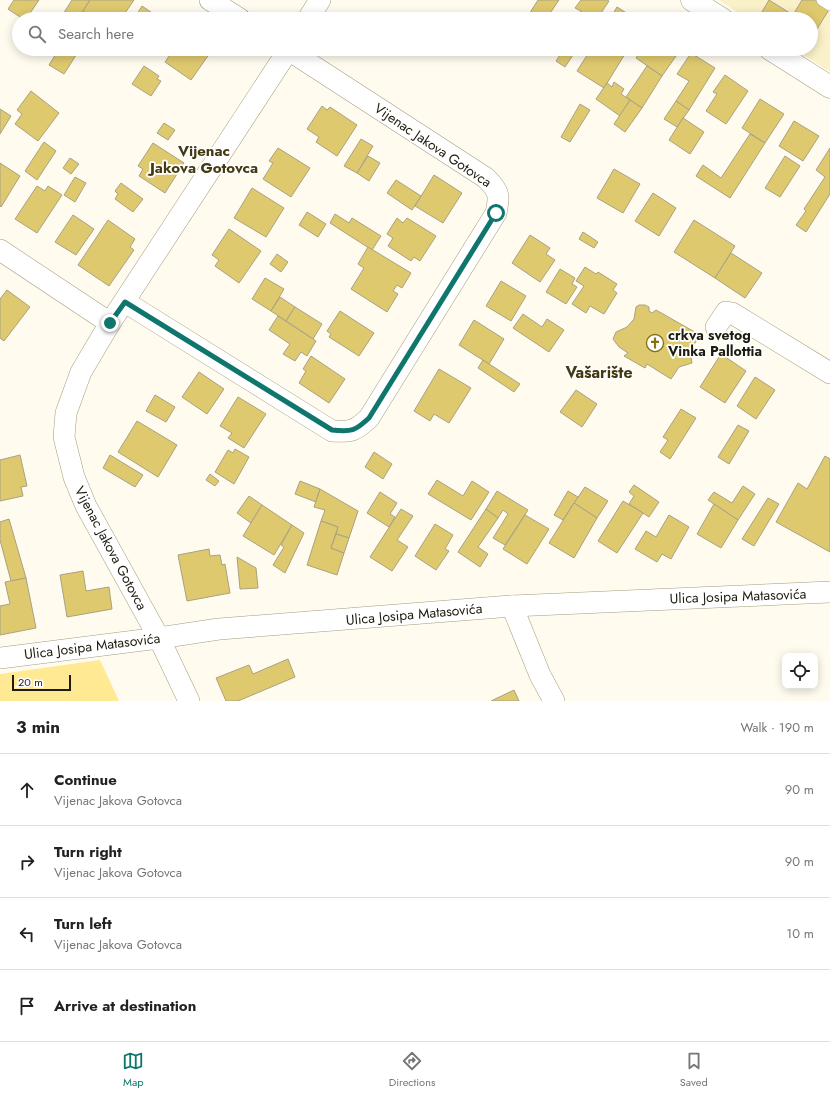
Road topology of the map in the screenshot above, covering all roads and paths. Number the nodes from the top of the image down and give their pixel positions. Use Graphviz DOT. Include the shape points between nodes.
graph roads {
  1 [pos="210,0"];
  2 [pos="320,0"];
  3 [pos="822,0"];
  4 [pos="696,1"];
  5 [pos="830,5"];
  6 [pos="229,12"];
  7 [pos="312,12"];
  8 [pos="712,12"];
  9 [pos="283,56"];
  10 [pos="299,56"];
  11 [pos="781,56"];
  12 [pos="830,87"];
  13 [pos="0,250"];
  14 [pos="125,302"];
  15 [pos="110,323"];
  16 [pos="716,327"];
  17 [pos="830,372"];
  18 [pos="830,592"];
  19 [pos="512,606"];
  20 [pos="158,638"];
  21 [pos="0,658"];
  22 [pos="189,701"];
  23 [pos="554,701"];
  1 -- 6 [label="street"];
  2 -- 7 [label="street"];
  3 -- 5 [label="lane"];
  4 -- 8 [label="main road"];
  9 -- 14 [label="street, Vijenac Jakova Gotovca"];
  10 -- 14 [label="street, Vijenac Jakova Gotovca" via="486,178 496,188 499,199 496,213 369,418 348,432 332,430"];
  11 -- 12 [label="main road"];
  13 -- 15 [label="street"];
  14 -- 15 [label="street, Vijenac Jakova Gotovca"];
  15 -- 20 [label="street, Vijenac Jakova Gotovca" via="81,372 66,414 64,437 74,477 86,506"];
  16 -- 17 [label="street" via="726,312 732,313"];
  18 -- 19 [label="street, Ulica Josipa Matasovića"];
  19 -- 20 [label="street, Ulica Josipa Matasovića" via="219,629"];
  19 -- 23 [label="street" via="540,675"];
  20 -- 21 [label="street, Ulica Josipa Matasovića"];
  20 -- 22 [label="street, Vijenac Jakova Gotovca"];
}
